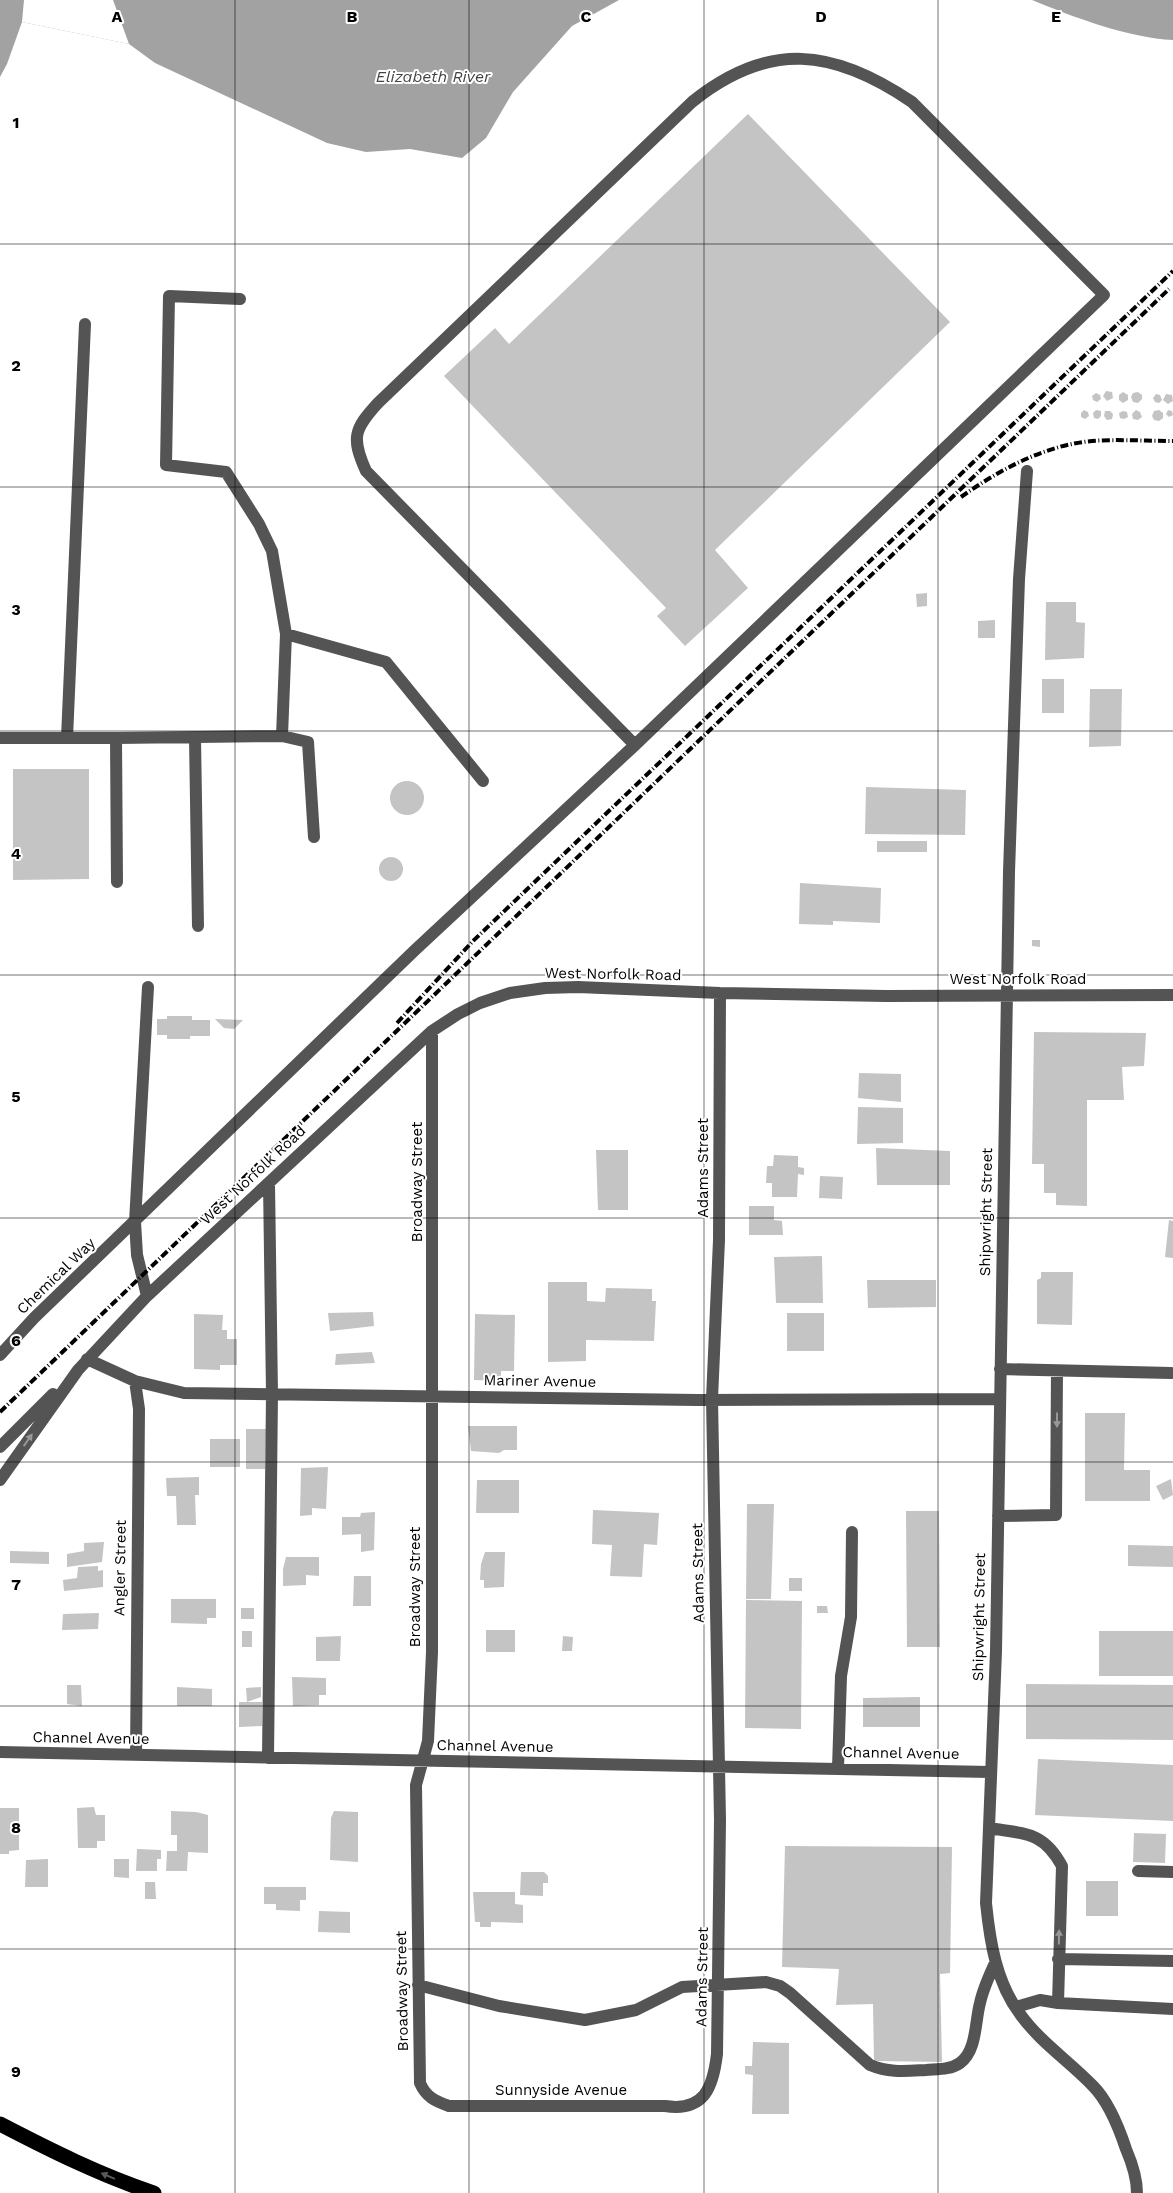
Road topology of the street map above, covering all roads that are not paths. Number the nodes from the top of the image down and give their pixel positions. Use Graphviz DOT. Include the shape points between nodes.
graph roads {
  1 [pos="240,299"];
  2 [pos="85,324"];
  3 [pos="1027,471"];
  4 [pos="286,634"];
  5 [pos="282,736"];
  6 [pos="0,738"];
  7 [pos="67,738"];
  8 [pos="116,738"];
  9 [pos="195,738"];
  10 [pos="635,745"];
  11 [pos="483,781"];
  12 [pos="314,837"];
  13 [pos="117,882"];
  14 [pos="198,926"];
  15 [pos="148,987"];
  16 [pos="720,993"];
  17 [pos="1006,994"];
  18 [pos="1173,994"];
  19 [pos="432,1031"];
  20 [pos="269,1182"];
  21 [pos="135,1222"];
  22 [pos="147,1296"];
  23 [pos="0,1355"];
  24 [pos="87,1359"];
  25 [pos="1000,1369"];
  26 [pos="78,1370"];
  27 [pos="1057,1371"];
  28 [pos="1171,1373"];
  29 [pos="135,1381"];
  30 [pos="272,1394"];
  31 [pos="432,1396"];
  32 [pos="712,1399"];
  33 [pos="999,1399"];
  34 [pos="0,1447"];
  35 [pos="0,1480"];
  36 [pos="998,1516"];
  37 [pos="852,1532"];
  38 [pos="0,1752"];
  39 [pos="136,1755"];
  40 [pos="268,1758"];
  41 [pos="422,1761"];
  42 [pos="719,1765"];
  43 [pos="838,1768"];
  44 [pos="990,1772"];
  45 [pos="989,1828"];
  46 [pos="1138,1871"];
  47 [pos="1173,1872"];
  48 [pos="1058,1958"];
  49 [pos="1173,1961"];
  50 [pos="995,1963"];
  51 [pos="718,1984"];
  52 [pos="418,1985"];
  53 [pos="1058,2004"];
  54 [pos="1016,2007"];
  55 [pos="1173,2009"];
  56 [pos="654,2106"];
  57 [pos="468,2107"];
  58 [pos="0,2124"];
  59 [pos="154,2193"];
  60 [pos="1138,2193"];
  1 -- 4 [label="street" via="169,296 166,465 226,472 272,551"];
  2 -- 7 [label="street"];
  3 -- 17 [label="street, Shipwright Street" via="1019,579"];
  4 -- 5 [label="street"];
  4 -- 11 [label="street" via="386,662"];
  5 -- 9 [label="street"];
  5 -- 12 [label="street" via="308,742"];
  6 -- 7 [label="street"];
  7 -- 8 [label="street"];
  8 -- 9 [label="street"];
  8 -- 13 [label="street"];
  9 -- 14 [label="street"];
  10 -- 10 [label="street, Chemical Way" via="1104,295 912,102 888,86 833,62 808,58 781,59 731,75 711,87 378,402 364,418 356,436 366,471"];
  10 -- 21 [label="street, Chemical Way" via="414,951"];
  15 -- 21 [label="street"];
  16 -- 17 [label="street, West Norfolk Road"];
  16 -- 19 [label="street, West Norfolk Road" via="546,988 510,993 480,1003"];
  16 -- 32 [label="street, Adams Street" via="720,1240"];
  17 -- 18 [label="street, West Norfolk Road"];
  17 -- 25 [label="street, Shipwright Street"];
  19 -- 20 [label="street, West Norfolk Road"];
  19 -- 31 [label="street, Broadway Street"];
  20 -- 22 [label="street, West Norfolk Road"];
  20 -- 30 [label="street"];
  21 -- 22 [label="street" via="137,1255"];
  21 -- 23 [label="street, Chemical Way"];
  22 -- 24 [label="street, West Norfolk Road"];
  24 -- 26 [label="street, West Norfolk Road"];
  24 -- 29 [label="street, Mariner Avenue"];
  25 -- 27 [label="street"];
  25 -- 33 [label="street, Shipwright Street"];
  26 -- 34 [label="street, West Norfolk Road"];
  35 -- 26 [label="street, West Norfolk Road, one-way"];
  27 -- 28 [label="street"];
  27 -- 36 [label="street, one-way" via="1056,1515"];
  29 -- 30 [label="street, Mariner Avenue" via="184,1393"];
  29 -- 39 [label="street, Angler Street" via="139,1409"];
  30 -- 31 [label="street, Mariner Avenue"];
  30 -- 40 [label="street"];
  31 -- 32 [label="street, Mariner Avenue"];
  31 -- 41 [label="street, Broadway Street" via="432,1652 428,1741"];
  32 -- 33 [label="street, Mariner Avenue"];
  32 -- 42 [label="street, Adams Street"];
  33 -- 36 [label="street, Shipwright Street"];
  36 -- 44 [label="street, Shipwright Street"];
  37 -- 43 [label="street" via="851,1617 841,1676"];
  38 -- 39 [label="street, Channel Avenue"];
  39 -- 40 [label="street, Channel Avenue"];
  40 -- 41 [label="street, Channel Avenue"];
  41 -- 42 [label="street, Channel Avenue"];
  41 -- 52 [label="street, Broadway Street" via="416,1785"];
  42 -- 43 [label="street, Channel Avenue"];
  42 -- 51 [label="street, Adams Street"];
  43 -- 44 [label="street, Channel Avenue"];
  44 -- 45 [label="street, Shipwright Street"];
  48 -- 45 [label="street, one-way" via="1062,1866 1053,1849 1031,1835"];
  45 -- 50 [label="street, Shipwright Street" via="986,1903"];
  46 -- 47 [label="street"];
  48 -- 49 [label="street"];
  48 -- 53 [label="street"];
  50 -- 51 [label="street" via="980,2002 968,2054 951,2068 883,2071 870,2065 780,1986 766,1982"];
  50 -- 54 [label="street, Shipwright Street"];
  51 -- 52 [label="street" via="682,1987 636,2010 585,2020 499,2006"];
  51 -- 56 [label="street, Adams Street" via="717,2054 709,2088 690,2106"];
  52 -- 57 [label="street, Broadway Street" via="420,2083 424,2093 449,2106"];
  53 -- 54 [label="street" via="1040,2000"];
  53 -- 55 [label="street"];
  54 -- 60 [label="street, Shipwright Street" via="1040,2039 1102,2098 1119,2129"];
  56 -- 57 [label="street, Sunnyside Avenue"];
  59 -- 58 [label="highway, one-way" via="50,2150"];
}
